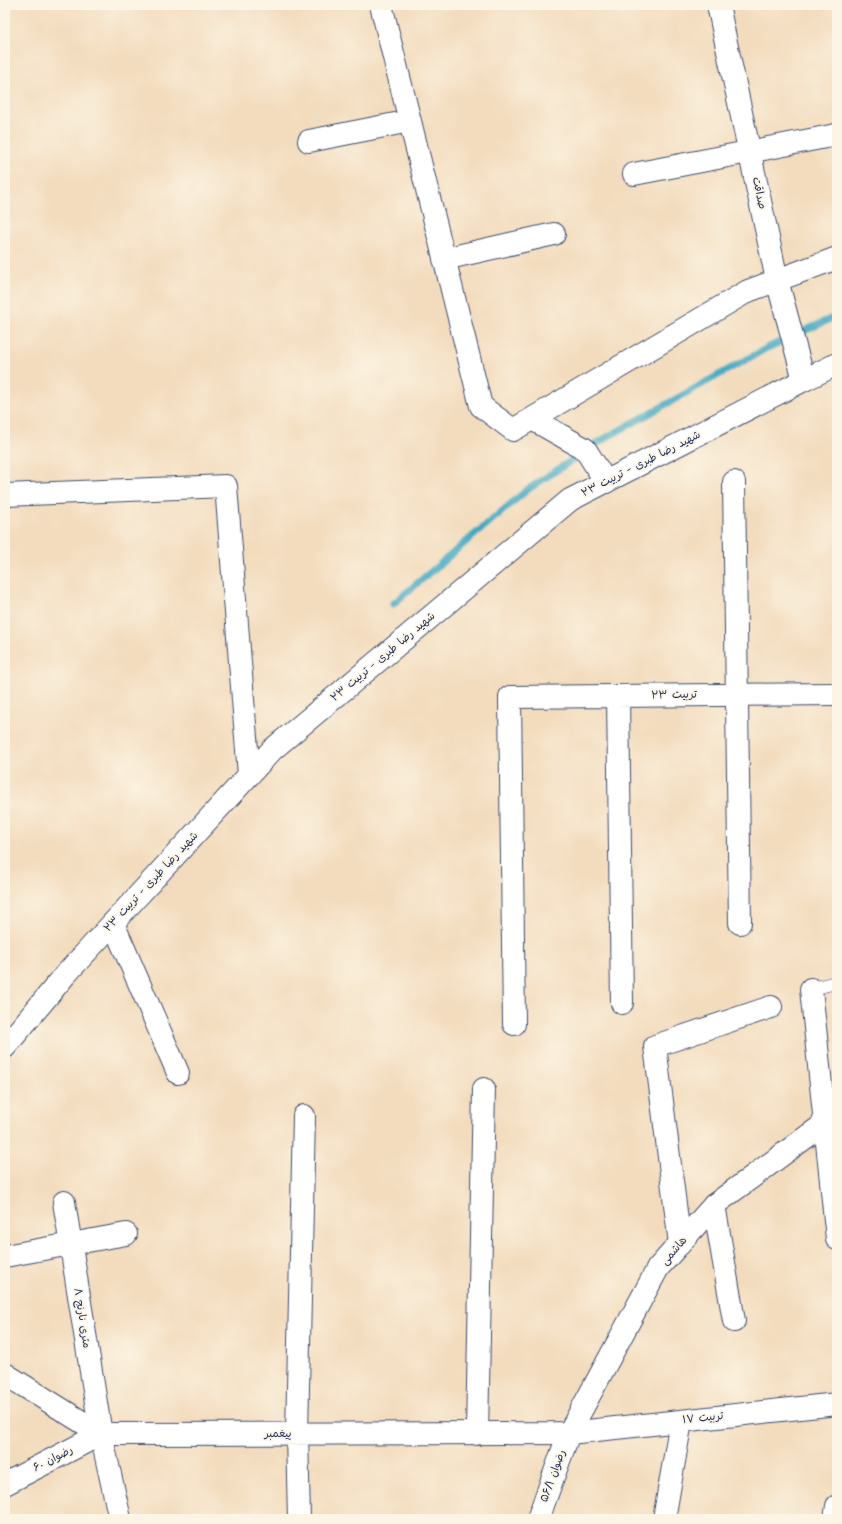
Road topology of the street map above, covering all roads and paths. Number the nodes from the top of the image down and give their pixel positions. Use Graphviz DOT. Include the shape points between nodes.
graph roads {
  1 [pos="381,5"];
  2 [pos="718,5"];
  3 [pos="410,121"];
  4 [pos="836,134"];
  5 [pos="309,141"];
  6 [pos="749,151"];
  7 [pos="634,174"];
  8 [pos="554,234"];
  9 [pos="837,258"];
  10 [pos="444,259"];
  11 [pos="778,280"];
  12 [pos="837,364"];
  13 [pos="804,380"];
  14 [pos="532,419"];
  15 [pos="606,482"];
  16 [pos="734,482"];
  17 [pos="5,495"];
  18 [pos="837,694"];
  19 [pos="737,695"];
  20 [pos="618,696"];
  21 [pos="249,776"];
  22 [pos="740,922"];
  23 [pos="113,923"];
  24 [pos="837,982"];
  25 [pos="811,989"];
  26 [pos="622,1003"];
  27 [pos="771,1007"];
  28 [pos="514,1024"];
  29 [pos="5,1047"];
  30 [pos="178,1073"];
  31 [pos="484,1089"];
  32 [pos="304,1116"];
  33 [pos="831,1122"];
  34 [pos="64,1202"];
  35 [pos="714,1204"];
  36 [pos="126,1234"];
  37 [pos="837,1239"];
  38 [pos="70,1244"];
  39 [pos="680,1244"];
  40 [pos="5,1256"];
  41 [pos="734,1322"];
  42 [pos="5,1374"];
  43 [pos="837,1404"];
  44 [pos="682,1421"];
  45 [pos="569,1433"];
  46 [pos="101,1434"];
  47 [pos="297,1434"];
  48 [pos="477,1434"];
  49 [pos="5,1484"];
  50 [pos="837,1506"];
  51 [pos="120,1519"];
  52 [pos="299,1519"];
  53 [pos="538,1519"];
  54 [pos="664,1519"];
  55 [pos="835,1519"];
  1 -- 3 [label="street"];
  2 -- 6 [label="street, صداقت"];
  3 -- 5 [label="street"];
  3 -- 10 [label="street"];
  4 -- 6 [label="street"];
  6 -- 7 [label="street"];
  6 -- 11 [label="street, صداقت"];
  8 -- 10 [label="street"];
  9 -- 11 [label="street"];
  10 -- 14 [label="street" via="481,406 513,430"];
  11 -- 13 [label="street, صداقت"];
  11 -- 14 [label="street" via="748,291"];
  12 -- 13 [label="street, شهید رضا طبری - تربیت ۲۳"];
  13 -- 15 [label="street, شهید رضا طبری - تربیت ۲۳"];
  14 -- 15 [label="street" via="585,449"];
  15 -- 21 [label="street, شهید رضا طبری - تربیت ۲۳" via="570,500 273,749"];
  16 -- 19 [label="street"];
  17 -- 21 [label="street" via="226,486"];
  18 -- 19 [label="street, تربیت ۲۳"];
  19 -- 20 [label="street, تربیت ۲۳"];
  19 -- 22 [label="street"];
  20 -- 26 [label="street"];
  20 -- 28 [label="street, تربیت ۲۳" via="510,697"];
  21 -- 23 [label="street, شهید رضا طبری - تربیت ۲۳"];
  23 -- 29 [label="street, شهید رضا طبری - تربیت ۲۳"];
  23 -- 30 [label="street"];
  24 -- 25 [label="lane"];
  25 -- 33 [label="street"];
  27 -- 39 [label="street" via="655,1046"];
  31 -- 48 [label="street"];
  32 -- 47 [label="street"];
  33 -- 35 [label="street, هاشمی"];
  33 -- 37 [label="street"];
  34 -- 38 [label="street, ۸ متری نارنج"];
  35 -- 39 [label="street, هاشمی"];
  35 -- 41 [label="street"];
  36 -- 38 [label="street"];
  38 -- 40 [label="street"];
  38 -- 46 [label="street, ۸ متری نارنج"];
  39 -- 45 [label="street, هاشمی" via="658,1268"];
  42 -- 46 [label="street"];
  43 -- 44 [label="street, تربیت ۱۷"];
  44 -- 45 [label="street, تربیت ۱۷"];
  44 -- 54 [label="street"];
  45 -- 48 [label="street, پیغمبر"];
  45 -- 53 [label="street, رضوان ۵۶/۱"];
  46 -- 47 [label="street, پیغمبر"];
  46 -- 49 [label="street, رضوان ۶۰"];
  46 -- 51 [label="street, ۸ متری نارنج"];
  47 -- 48 [label="street, پیغمبر"];
  47 -- 52 [label="street"];
  50 -- 55 [label="street"];
}
